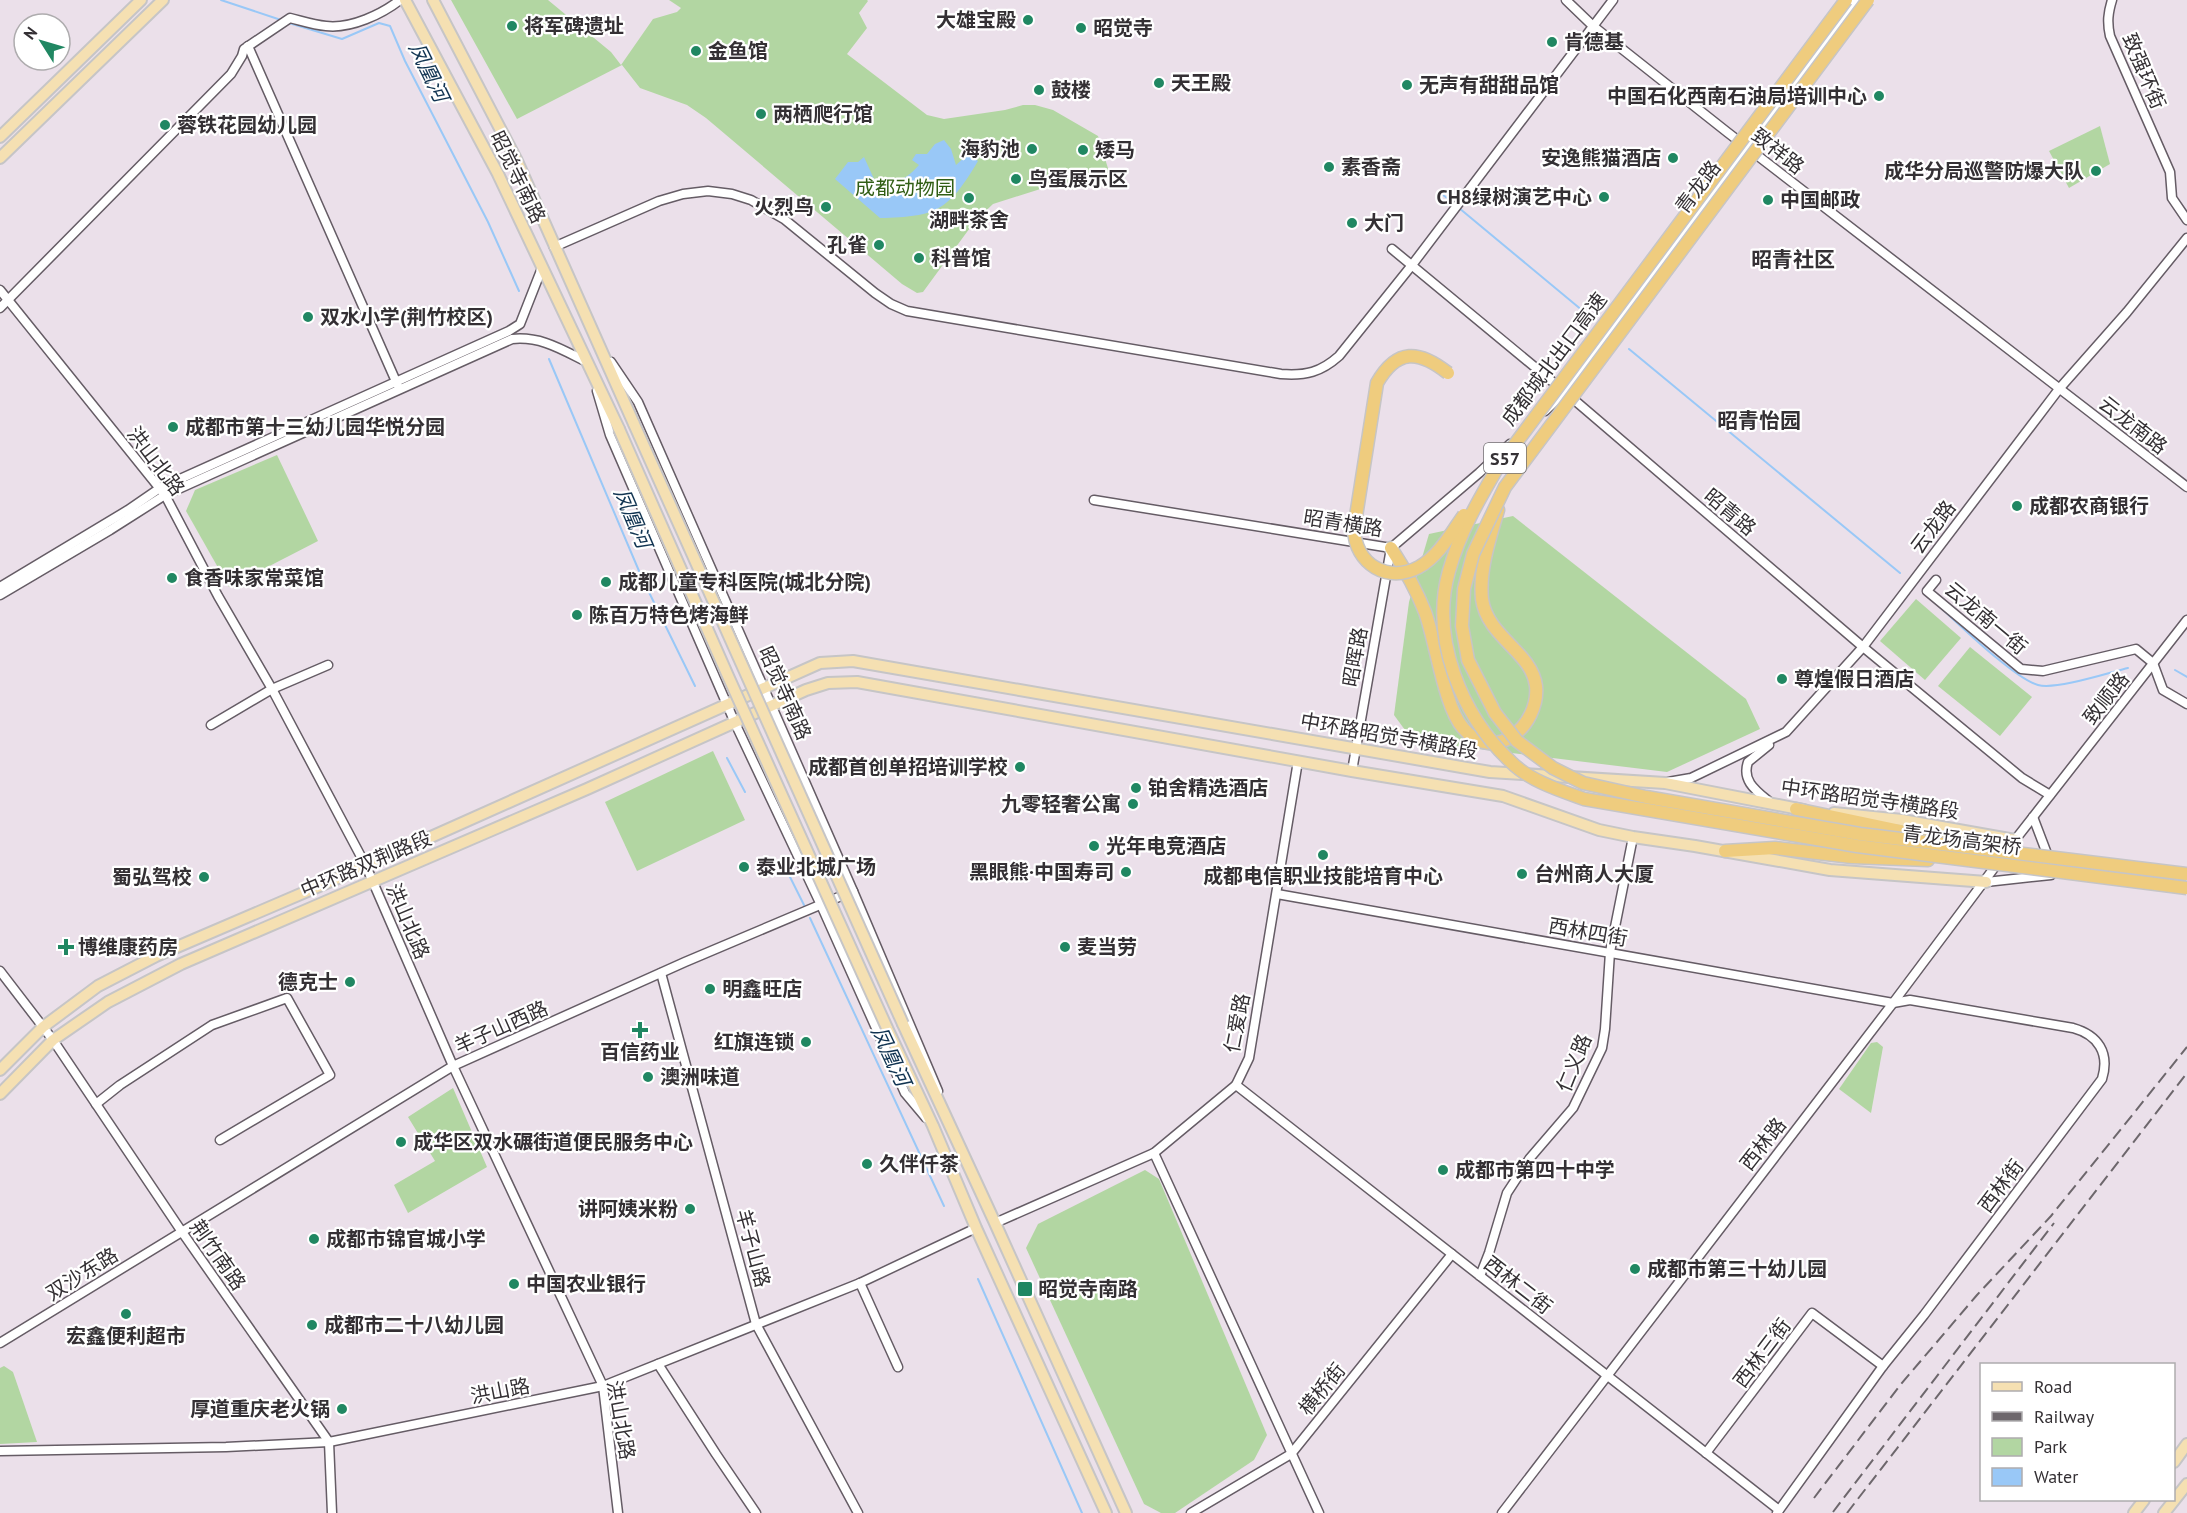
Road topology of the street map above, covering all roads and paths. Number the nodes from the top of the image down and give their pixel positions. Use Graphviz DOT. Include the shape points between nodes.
graph roads {
  1 [pos="141,0"];
  2 [pos="163,0"];
  3 [pos="403,0"];
  4 [pos="433,0"];
  5 [pos="1566,0"];
  6 [pos="1613,0"];
  7 [pos="1846,0"];
  8 [pos="1857,0"];
  9 [pos="1868,0"];
  10 [pos="2112,0"];
  11 [pos="1593,26"];
  12 [pos="248,46"];
  13 [pos="0,137"];
  14 [pos="1747,148"];
  15 [pos="0,158"];
  16 [pos="2187,220"];
  17 [pos="2187,238"];
  18 [pos="554,247"];
  19 [pos="1392,249"];
  20 [pos="1412,265"];
  21 [pos="542,268"];
  22 [pos="0,290"];
  23 [pos="9,300"];
  24 [pos="0,308"];
  25 [pos="604,353"];
  26 [pos="585,361"];
  27 [pos="592,373"];
  28 [pos="1448,373"];
  29 [pos="398,385"];
  30 [pos="2059,389"];
  31 [pos="1564,392"];
  32 [pos="1498,467"];
  33 [pos="1505,486"];
  34 [pos="2187,487"];
  35 [pos="162,491"];
  36 [pos="1094,500"];
  37 [pos="1391,548"];
  38 [pos="1935,580"];
  39 [pos="0,587"];
  40 [pos="0,595"];
  41 [pos="2187,620"];
  42 [pos="1863,647"];
  43 [pos="2153,663"];
  44 [pos="327,664"];
  45 [pos="763,688"];
  46 [pos="272,689"];
  47 [pos="2187,704"];
  48 [pos="728,705"];
  49 [pos="771,705"];
  50 [pos="735,723"];
  51 [pos="211,725"];
  52 [pos="1786,732"];
  53 [pos="1356,750"];
  54 [pos="1298,761"];
  55 [pos="1352,771"];
  56 [pos="1665,783"];
  57 [pos="2050,795"];
  58 [pos="1772,804"];
  59 [pos="1796,809"];
  60 [pos="1734,812"];
  61 [pos="2033,818"];
  62 [pos="1732,826"];
  63 [pos="1633,837"];
  64 [pos="2016,840"];
  65 [pos="1981,848"];
  66 [pos="1725,851"];
  67 [pos="1977,861"];
  68 [pos="366,866"];
  69 [pos="2054,874"];
  70 [pos="2187,874"];
  71 [pos="373,881"];
  72 [pos="1986,882"];
  73 [pos="2187,889"];
  74 [pos="853,891"];
  75 [pos="1277,894"];
  76 [pos="821,905"];
  77 [pos="1610,952"];
  78 [pos="0,970"];
  79 [pos="661,973"];
  80 [pos="1893,1003"];
  81 [pos="43,1027"];
  82 [pos="52,1040"];
  83 [pos="453,1066"];
  84 [pos="0,1070"];
  85 [pos="1236,1086"];
  86 [pos="0,1094"];
  87 [pos="96,1104"];
  88 [pos="947,1120"];
  89 [pos="933,1126"];
  90 [pos="220,1140"];
  91 [pos="1154,1153"];
  92 [pos="995,1223"];
  93 [pos="976,1228"];
  94 [pos="182,1232"];
  95 [pos="1452,1254"];
  96 [pos="1480,1276"];
  97 [pos="860,1283"];
  98 [pos="756,1324"];
  99 [pos="0,1343"];
  100 [pos="658,1364"];
  101 [pos="1883,1366"];
  102 [pos="898,1367"];
  103 [pos="1607,1375"];
  104 [pos="603,1386"];
  105 [pos="329,1442"];
  106 [pos="2187,1444"];
  107 [pos="0,1451"];
  108 [pos="1706,1453"];
  109 [pos="1291,1454"];
  110 [pos="2175,1461"];
  111 [pos="2187,1484"];
  112 [pos="2175,1499"];
  113 [pos="2144,1501"];
  114 [pos="2174,1501"];
  115 [pos="1778,1511"];
  116 [pos="332,1513"];
  117 [pos="618,1513"];
  118 [pos="756,1513"];
  119 [pos="858,1513"];
  120 [pos="1106,1513"];
  121 [pos="1126,1513"];
  122 [pos="1191,1513"];
  123 [pos="1318,1513"];
  124 [pos="1502,1513"];
  125 [pos="2134,1513"];
  126 [pos="2164,1513"];
  1 -- 13 [label="main road"];
  2 -- 15 [label="main road"];
  3 -- 12 [label="street" via="350,24 328,27 290,18"];
  3 -- 21 [label="main road, 昭觉寺南路" via="498,174"];
  4 -- 18 [label="main road, 昭觉寺南路" via="517,161"];
  5 -- 11 [label="street, 致祥路"];
  6 -- 11 [label="street"];
  7 -- 32 [label="highway, 成都城北出口高速 / S57, bridge"];
  8 -- 14 [label="street, 青龙路"];
  9 -- 33 [label="highway, 成都城北出口高速 / S57, bridge"];
  10 -- 16 [label="street, 致强环街" via="2107,25 2110,36 2170,172 2172,198"];
  11 -- 14 [label="street, 致祥路"];
  11 -- 20 [label="street"];
  12 -- 23 [label="street" via="231,74"];
  12 -- 29 [label="street"];
  14 -- 30 [label="street, 致祥路"];
  14 -- 31 [label="street, 青龙路"];
  17 -- 30 [label="street, 云龙路"];
  18 -- 20 [label="street" via="659,201 708,191 732,194 784,219 899,308 1298,375 1313,373 1339,356"];
  18 -- 25 [label="main road, 昭觉寺南路"];
  19 -- 20 [label="street, 昭青路"];
  20 -- 31 [label="street, 昭青路"];
  21 -- 26 [label="main road, 昭觉寺南路"];
  21 -- 29 [label="street" via="520,324"];
  22 -- 23 [label="street, 洪山北路"];
  23 -- 24 [label="street"];
  23 -- 35 [label="street, 洪山北路"];
  25 -- 45 [label="street, 昭觉寺南路" via="638,402"];
  25 -- 88 [label="main road, 昭觉寺南路, bridge"];
  26 -- 27 [label="main road, 昭觉寺南路"];
  26 -- 29 [label="street" via="529,337 512,339"];
  27 -- 48 [label="street, 昭觉寺南路" via="610,435"];
  27 -- 89 [label="main road, 昭觉寺南路, bridge"];
  28 -- 32 [label="highway, bridge" via="1431,360 1408,356 1385,369 1377,382 1354,529 1359,553 1382,570 1399,573 1420,567 1439,549"];
  29 -- 35 [label="street"];
  30 -- 34 [label="street, 云龙南路"];
  30 -- 42 [label="street, 云龙路"];
  31 -- 37 [label="street, 昭青横路" via="1479,473"];
  31 -- 42 [label="street, 昭青路"];
  32 -- 62 [label="highway, 成都城北出口高速 / S57, bridge" via="1464,527 1449,572 1443,609 1445,639 1467,706 1511,763 1542,783 1584,799"];
  33 -- 37 [label="highway, bridge" via="1482,571 1482,601 1486,617 1517,653 1534,678 1536,688 1531,712 1516,733 1499,743 1486,744 1472,738 1454,715 1425,612"];
  33 -- 60 [label="highway, 成都城北出口高速 / S57, bridge" via="1473,554 1464,589 1462,626 1468,660 1495,713 1517,741 1553,768 1583,783"];
  35 -- 39 [label="street"];
  35 -- 40 [label="street" via="110,530"];
  35 -- 46 [label="street, 洪山北路"];
  36 -- 37 [label="street, 昭青横路"];
  37 -- 53 [label="street, 昭晖路"];
  38 -- 43 [label="street, 云龙南一街" via="1927,591 2021,669 2043,671 2136,649"];
  41 -- 43 [label="street, 致顺路"];
  42 -- 52 [label="street, 云龙路"];
  42 -- 57 [label="street, 昭青路" via="2022,778"];
  43 -- 47 [label="street" via="2163,690"];
  43 -- 57 [label="street, 致顺路"];
  44 -- 46 [label="street"];
  45 -- 48 [label="main road, 中环路双荆路段"];
  45 -- 49 [label="street, 昭觉寺南路"];
  45 -- 53 [label="main road, 中环路昭觉寺横路段" via="820,663 853,661"];
  46 -- 51 [label="street"];
  46 -- 68 [label="street, 洪山北路"];
  48 -- 50 [label="street, 昭觉寺南路"];
  48 -- 68 [label="main road, 中环路双荆路段"];
  49 -- 50 [label="main road, 中环路双荆路段"];
  49 -- 54 [label="main road, 中环路昭觉寺横路段" via="828,683 856,682"];
  49 -- 74 [label="street, 昭觉寺南路"];
  50 -- 71 [label="main road, 中环路双荆路段"];
  50 -- 76 [label="street, 昭觉寺南路"];
  52 -- 56 [label="street, 云龙路" via="1691,778"];
  52 -- 58 [label="street" via="1748,762 1746,768 1749,783"];
  53 -- 55 [label="street, 昭晖路"];
  53 -- 56 [label="main road, 中环路昭觉寺横路段" via="1490,772"];
  54 -- 55 [label="main road, 中环路昭觉寺横路段"];
  54 -- 75 [label="street, 仁爱路"];
  55 -- 63 [label="main road, 中环路昭觉寺横路段" via="1503,796 1599,830"];
  56 -- 58 [label="main road, 中环路昭觉寺横路段"];
  57 -- 61 [label="street, 西林路"];
  58 -- 59 [label="main road, 中环路昭觉寺横路段"];
  59 -- 64 [label="main road, 中环路昭觉寺横路段" via="1902,820"];
  59 -- 65 [label="highway, bridge"];
  60 -- 65 [label="highway, 青龙场高架桥, bridge" via="1860,834"];
  61 -- 64 [label="street, 西林路"];
  61 -- 69 [label="street"];
  62 -- 67 [label="highway, 青龙场高架桥, bridge"];
  63 -- 66 [label="main road, 中环路昭觉寺横路段"];
  63 -- 77 [label="street, 仁义路"];
  64 -- 72 [label="street, 西林路"];
  65 -- 70 [label="highway, 青龙场高架桥, bridge"];
  66 -- 67 [label="highway, bridge" via="1774,848 1852,857"];
  66 -- 72 [label="main road, 中环路昭觉寺横路段" via="1830,870"];
  67 -- 73 [label="highway, 青龙场高架桥, bridge"];
  68 -- 71 [label="street, 洪山北路"];
  68 -- 81 [label="main road, 中环路双荆路段" via="156,956 98,986"];
  69 -- 72 [label="street"];
  69 -- 73 [label="street"];
  71 -- 82 [label="main road, 中环路双荆路段" via="181,964 108,1002"];
  71 -- 83 [label="street, 洪山北路"];
  72 -- 80 [label="street, 西林路"];
  74 -- 76 [label="street, 羊子山西路"];
  74 -- 88 [label="street, 昭觉寺南路" via="936,1081"];
  75 -- 77 [label="street, 西林四街"];
  75 -- 85 [label="street, 仁爱路" via="1249,1058"];
  76 -- 79 [label="street, 羊子山西路"];
  76 -- 89 [label="street, 昭觉寺南路" via="905,1093"];
  77 -- 80 [label="street, 西林四街"];
  77 -- 96 [label="street, 仁义路" via="1602,1047 1573,1108 1530,1158 1507,1193"];
  78 -- 81 [label="street, 荆竹南路"];
  79 -- 83 [label="street, 羊子山西路"];
  79 -- 98 [label="street, 羊子山路"];
  80 -- 101 [label="street, 西林街" via="1910,1000 2082,1031 2094,1037 2106,1066 2102,1079"];
  80 -- 103 [label="street, 西林路"];
  81 -- 82 [label="street, 荆竹南路"];
  81 -- 84 [label="main road, 中环路双荆路段"];
  82 -- 86 [label="main road, 中环路双荆路段"];
  82 -- 87 [label="street, 荆竹南路"];
  83 -- 94 [label="street, 羊子山西路"];
  83 -- 104 [label="street, 洪山北路"];
  85 -- 91 [label="street, 仁爱路"];
  85 -- 95 [label="street, 西林二街"];
  87 -- 90 [label="street" via="212,1025 287,998 330,1075"];
  87 -- 94 [label="street, 荆竹南路"];
  88 -- 92 [label="main road, 昭觉寺南路"];
  89 -- 93 [label="main road, 昭觉寺南路"];
  91 -- 92 [label="street, 仁爱路"];
  91 -- 109 [label="street"];
  92 -- 121 [label="main road, 昭觉寺南路"];
  93 -- 97 [label="street, 洪山路"];
  93 -- 120 [label="main road, 昭觉寺南路"];
  94 -- 99 [label="street, 双沙东路"];
  94 -- 105 [label="street, 荆竹南路"];
  95 -- 96 [label="street, 西林二街"];
  95 -- 109 [label="street, 横桥街"];
  96 -- 103 [label="street, 西林二街"];
  97 -- 98 [label="street, 洪山路"];
  97 -- 102 [label="street"];
  98 -- 100 [label="street, 洪山路"];
  98 -- 119 [label="street, 羊子山路"];
  100 -- 104 [label="street, 洪山路"];
  100 -- 118 [label="street"];
  101 -- 108 [label="street, 西林三街" via="1812,1313"];
  101 -- 115 [label="street, 西林街"];
  103 -- 108 [label="street, 西林二街"];
  103 -- 124 [label="street, 西林路"];
  104 -- 105 [label="street, 洪山路"];
  104 -- 117 [label="street, 洪山北路"];
  105 -- 107 [label="street, 洪山路"];
  105 -- 116 [label="street"];
  106 -- 110 [label="main road"];
  108 -- 115 [label="street, 西林二街"];
  109 -- 122 [label="street, 横桥街"];
  109 -- 123 [label="street"];
  111 -- 112 [label="main road"];
  113 -- 125 [label="main road"];
  114 -- 126 [label="main road"];
}
